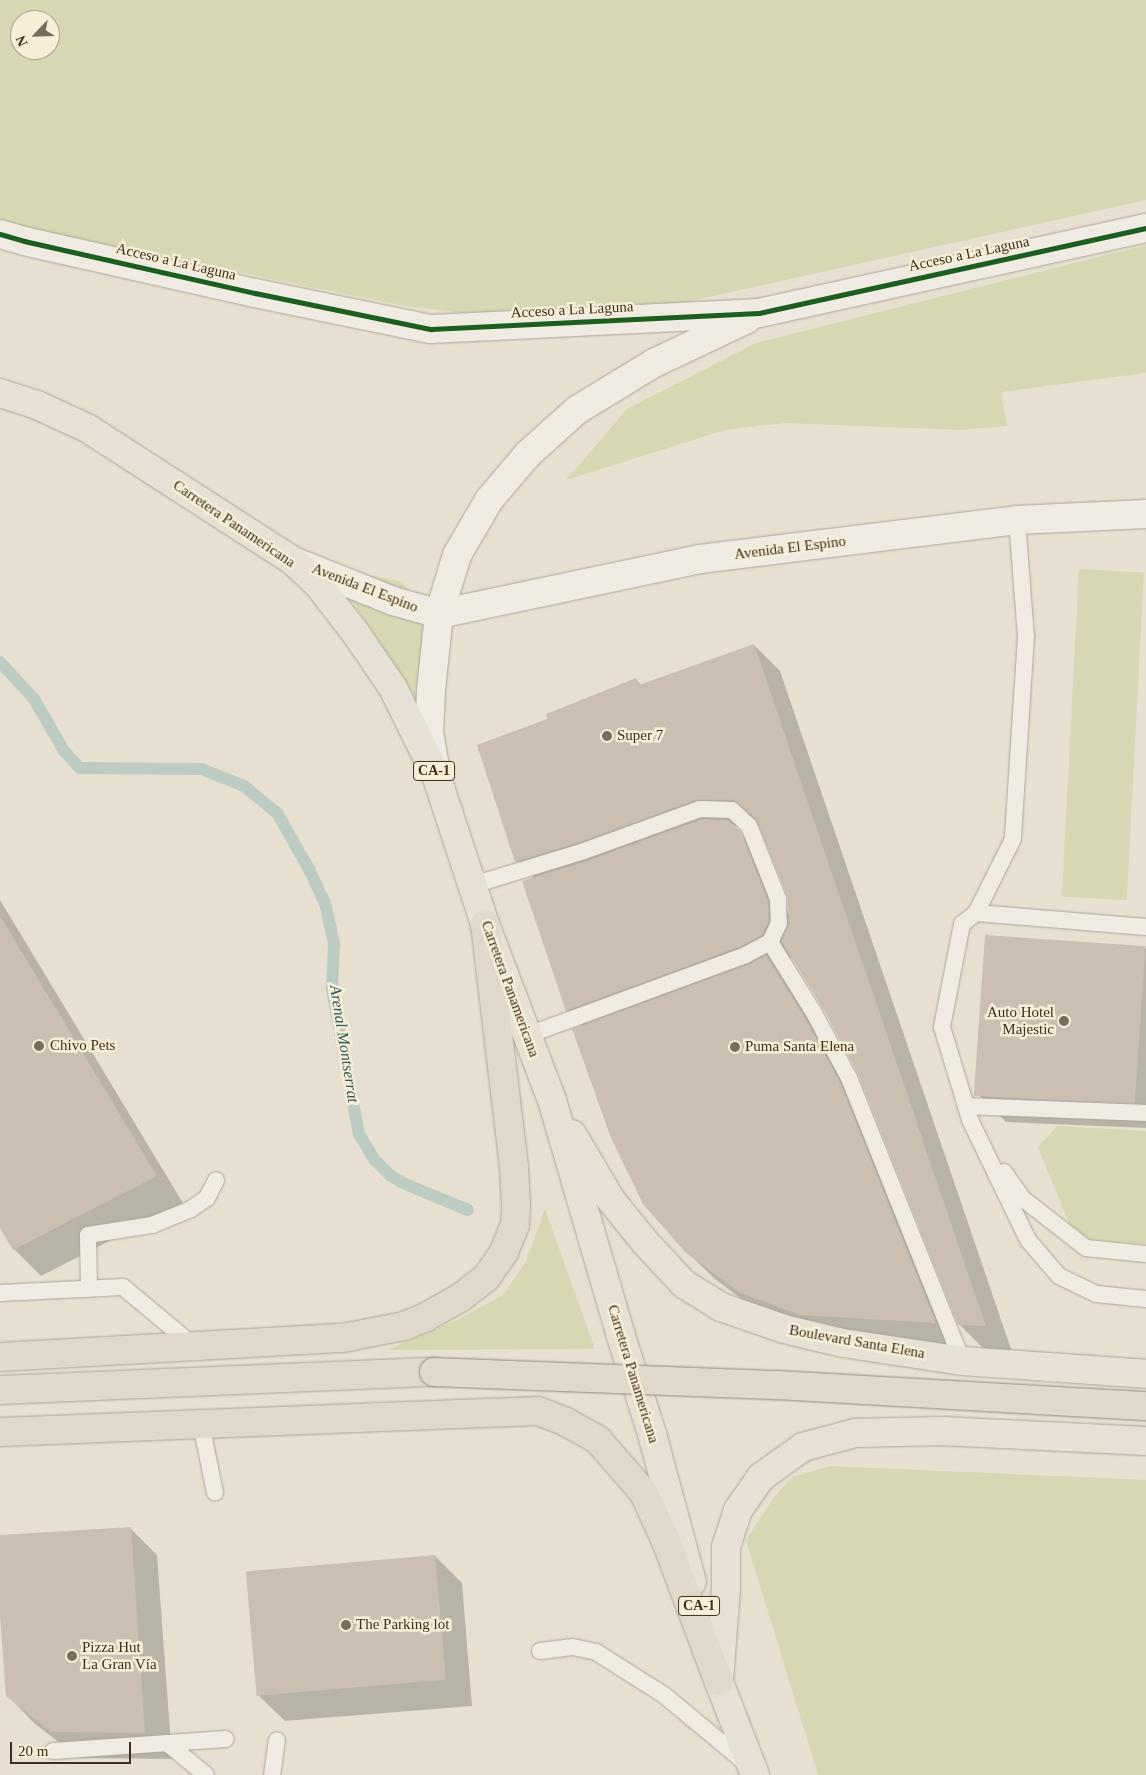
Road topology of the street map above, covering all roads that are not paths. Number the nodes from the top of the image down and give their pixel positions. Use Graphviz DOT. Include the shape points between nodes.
graph roads {
  1 [pos="1146,228"];
  2 [pos="0,234"];
  3 [pos="759,313"];
  4 [pos="0,393"];
  5 [pos="1146,514"];
  6 [pos="1017,520"];
  7 [pos="292,560"];
  8 [pos="439,614"];
  9 [pos="436,775"];
  10 [pos="473,885"];
  11 [pos="976,913"];
  12 [pos="485,924"];
  13 [pos="1146,927"];
  14 [pos="770,942"];
  15 [pos="528,1035"];
  16 [pos="552,1100"];
  17 [pos="968,1113"];
  18 [pos="1146,1113"];
  19 [pos="216,1180"];
  20 [pos="1146,1254"];
  21 [pos="89,1289"];
  22 [pos="0,1292"];
  23 [pos="1146,1299"];
  24 [pos="195,1347"];
  25 [pos="0,1357"];
  26 [pos="962,1360"];
  27 [pos="1146,1374"];
  28 [pos="0,1390"];
  29 [pos="1146,1406"];
  30 [pos="201,1424"];
  31 [pos="0,1432"];
  32 [pos="1146,1441"];
  33 [pos="215,1493"];
  34 [pos="540,1651"];
  35 [pos="719,1682"];
  36 [pos="226,1739"];
  37 [pos="277,1740"];
  38 [pos="167,1743"];
  39 [pos="54,1752"];
  40 [pos="754,1772"];
  41 [pos="206,1775"];
  42 [pos="272,1775"];
  1 -- 3 [label="street, Acceso a La Laguna"];
  2 -- 3 [label="street, Acceso a La Laguna" via="431,330"];
  3 -- 8 [label="street" via="654,363 584,405 528,454 489,500 457,555"];
  4 -- 7 [label="main road, Carretera Panamericana / CA-1" via="87,428"];
  5 -- 6 [label="street, Avenida El Espino"];
  6 -- 8 [label="street, Avenida El Espino" via="700,559"];
  6 -- 11 [label="lane" via="1026,636 1013,839"];
  7 -- 8 [label="street, Avenida El Espino" via="393,601"];
  7 -- 9 [label="main road, Carretera Panamericana / CA-1" via="317,584 393,688"];
  8 -- 9 [label="street, Avenida El Espino" via="430,690 429,733"];
  9 -- 10 [label="main road, Carretera Panamericana / CA-1"];
  10 -- 12 [label="main road, Carretera Panamericana / CA-1"];
  10 -- 14 [label="lane" via="584,851 700,809 732,810 749,826 778,899 779,923"];
  11 -- 13 [label="lane"];
  11 -- 17 [label="lane" via="962,924 942,1027"];
  12 -- 15 [label="main road, Carretera Panamericana / CA-1"];
  12 -- 24 [label="highway" via="515,1186 515,1225 504,1252 486,1278 460,1298 404,1326 317,1340"];
  14 -- 15 [label="lane" via="746,955"];
  14 -- 26 [label="lane" via="814,1012 849,1078"];
  15 -- 16 [label="main road, Carretera Panamericana / CA-1"];
  16 -- 26 [label="main road, Boulevard Santa Elena" via="612,1200 684,1284 721,1307 784,1330 843,1343"];
  16 -- 35 [label="main road, Carretera Panamericana / CA-1" via="652,1434"];
  17 -- 18 [label="lane"];
  17 -- 20 [label="lane" via="1022,1198 1086,1248"];
  17 -- 23 [label="lane" via="1028,1240 1059,1276 1096,1294"];
  19 -- 21 [label="lane" via="207,1198 191,1209 152,1225 88,1235"];
  21 -- 22 [label="lane"];
  21 -- 24 [label="lane" via="124,1287"];
  24 -- 25 [label="highway"];
  26 -- 27 [label="main road, Boulevard Santa Elena"];
  28 -- 29 [label="highway, bridge" via="434,1372 778,1384"];
  30 -- 31 [label="highway"];
  30 -- 33 [label="lane"];
  30 -- 35 [label="highway" via="538,1411 566,1422 598,1440 644,1494 667,1544"];
  32 -- 35 [label="main road" via="942,1431 855,1432 803,1446 761,1477 738,1510 726,1547"];
  34 -- 40 [label="lane" via="573,1647 596,1652 611,1660 664,1695"];
  35 -- 40 [label="main road, Carretera Panamericana / CA-1"];
  36 -- 38 [label="lane"];
  37 -- 42 [label="lane"];
  38 -- 39 [label="lane"];
  38 -- 41 [label="lane"];
}
